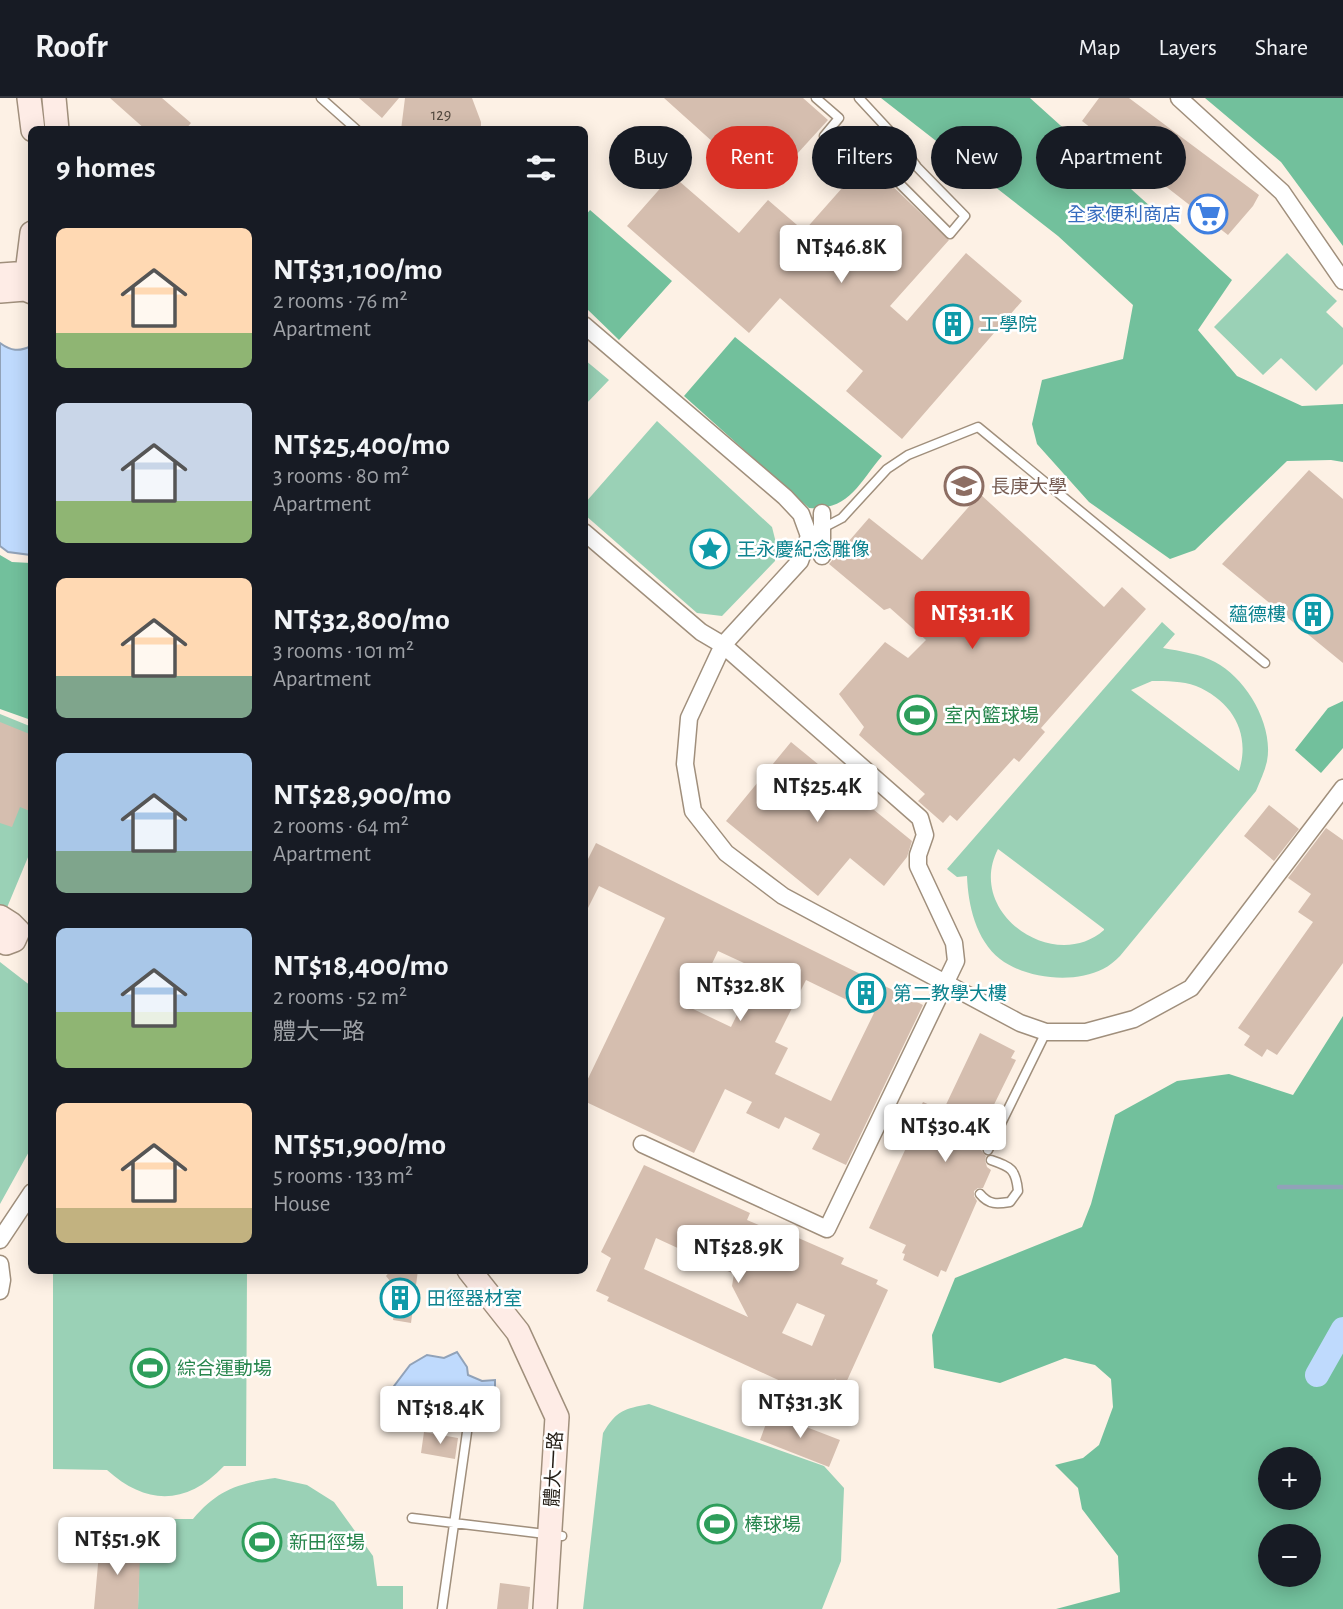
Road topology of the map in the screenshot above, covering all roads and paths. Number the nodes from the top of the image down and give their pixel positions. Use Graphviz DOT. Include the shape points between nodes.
graph roads {
  1 [pos="29,98"];
  2 [pos="54,98"];
  3 [pos="321,98"];
  4 [pos="816,98"];
  5 [pos="859,98"];
  6 [pos="1178,98"];
  7 [pos="32,126"];
  8 [pos="57,126"];
  9 [pos="352,126"];
  10 [pos="0,275"];
  11 [pos="1343,281"];
  12 [pos="28,282"];
  13 [pos="28,282"];
  14 [pos="0,291"];
  15 [pos="588,327"];
  16 [pos="822,513"];
  17 [pos="588,535"];
  18 [pos="809,536"];
  19 [pos="822,556"];
  20 [pos="723,645"];
  21 [pos="1265,663"];
  22 [pos="1343,788"];
  23 [pos="0,917"];
  24 [pos="0,940"];
  25 [pos="946,983"];
  26 [pos="1046,1032"];
  27 [pos="642,1144"];
  28 [pos="988,1150"];
  29 [pos="991,1160"];
  30 [pos="980,1194"];
  31 [pos="28,1198"];
  32 [pos="0,1241"];
  33 [pos="0,1264"];
  34 [pos="473,1274"];
  35 [pos="488,1274"];
  36 [pos="0,1291"];
  37 [pos="467,1432"];
  38 [pos="412,1518"];
  39 [pos="454,1523"];
  40 [pos="556,1535"];
  41 [pos="442,1609"];
  42 [pos="545,1609"];
  43 [pos="558,1609"];
  1 -- 7 [label="street"];
  2 -- 8 [label="street"];
  3 -- 9 [label="lane"];
  4 -- 5 [label="lane" via="839,118 824,136 842,155 852,164 866,150 950,234 965,216"];
  6 -- 11 [label="street" via="1282,192"];
  10 -- 12 [label="street"];
  13 -- 14 [label="street"];
  15 -- 18 [label="street" via="785,497 801,514"];
  16 -- 19 [label="street"];
  17 -- 20 [label="street" via="701,632"];
  18 -- 20 [label="street" via="800,561"];
  18 -- 21 [label="lane" via="842,518 887,469 908,455 978,427"];
  20 -- 25 [label="street" via="920,818 925,835 918,866 954,943 956,961"];
  20 -- 25 [label="street" via="689,718 685,764 693,811 726,853 783,896"];
  22 -- 26 [label="street" via="1191,988 1134,1019 1086,1032"];
  23 -- 24 [label="street" via="18,931 14,940"];
  25 -- 26 [label="street"];
  25 -- 27 [label="street" via="827,1229"];
  26 -- 28 [label="lane"];
  29 -- 30 [label="lane" via="1009,1166 1017,1176 1018,1191 1010,1202 996,1204"];
  31 -- 32 [label="street"];
  33 -- 36 [label="street"];
  34 -- 40 [label="street, 體大一路" via="518,1332 556,1417"];
  35 -- 40 [label="street, 體大一路" via="529,1328 568,1419"];
  37 -- 39 [label="lane"];
  38 -- 39 [label="lane"];
  39 -- 40 [label="lane"];
  39 -- 41 [label="lane"];
  40 -- 42 [label="street, 體大一路"];
  40 -- 43 [label="street, 體大一路"];
}
